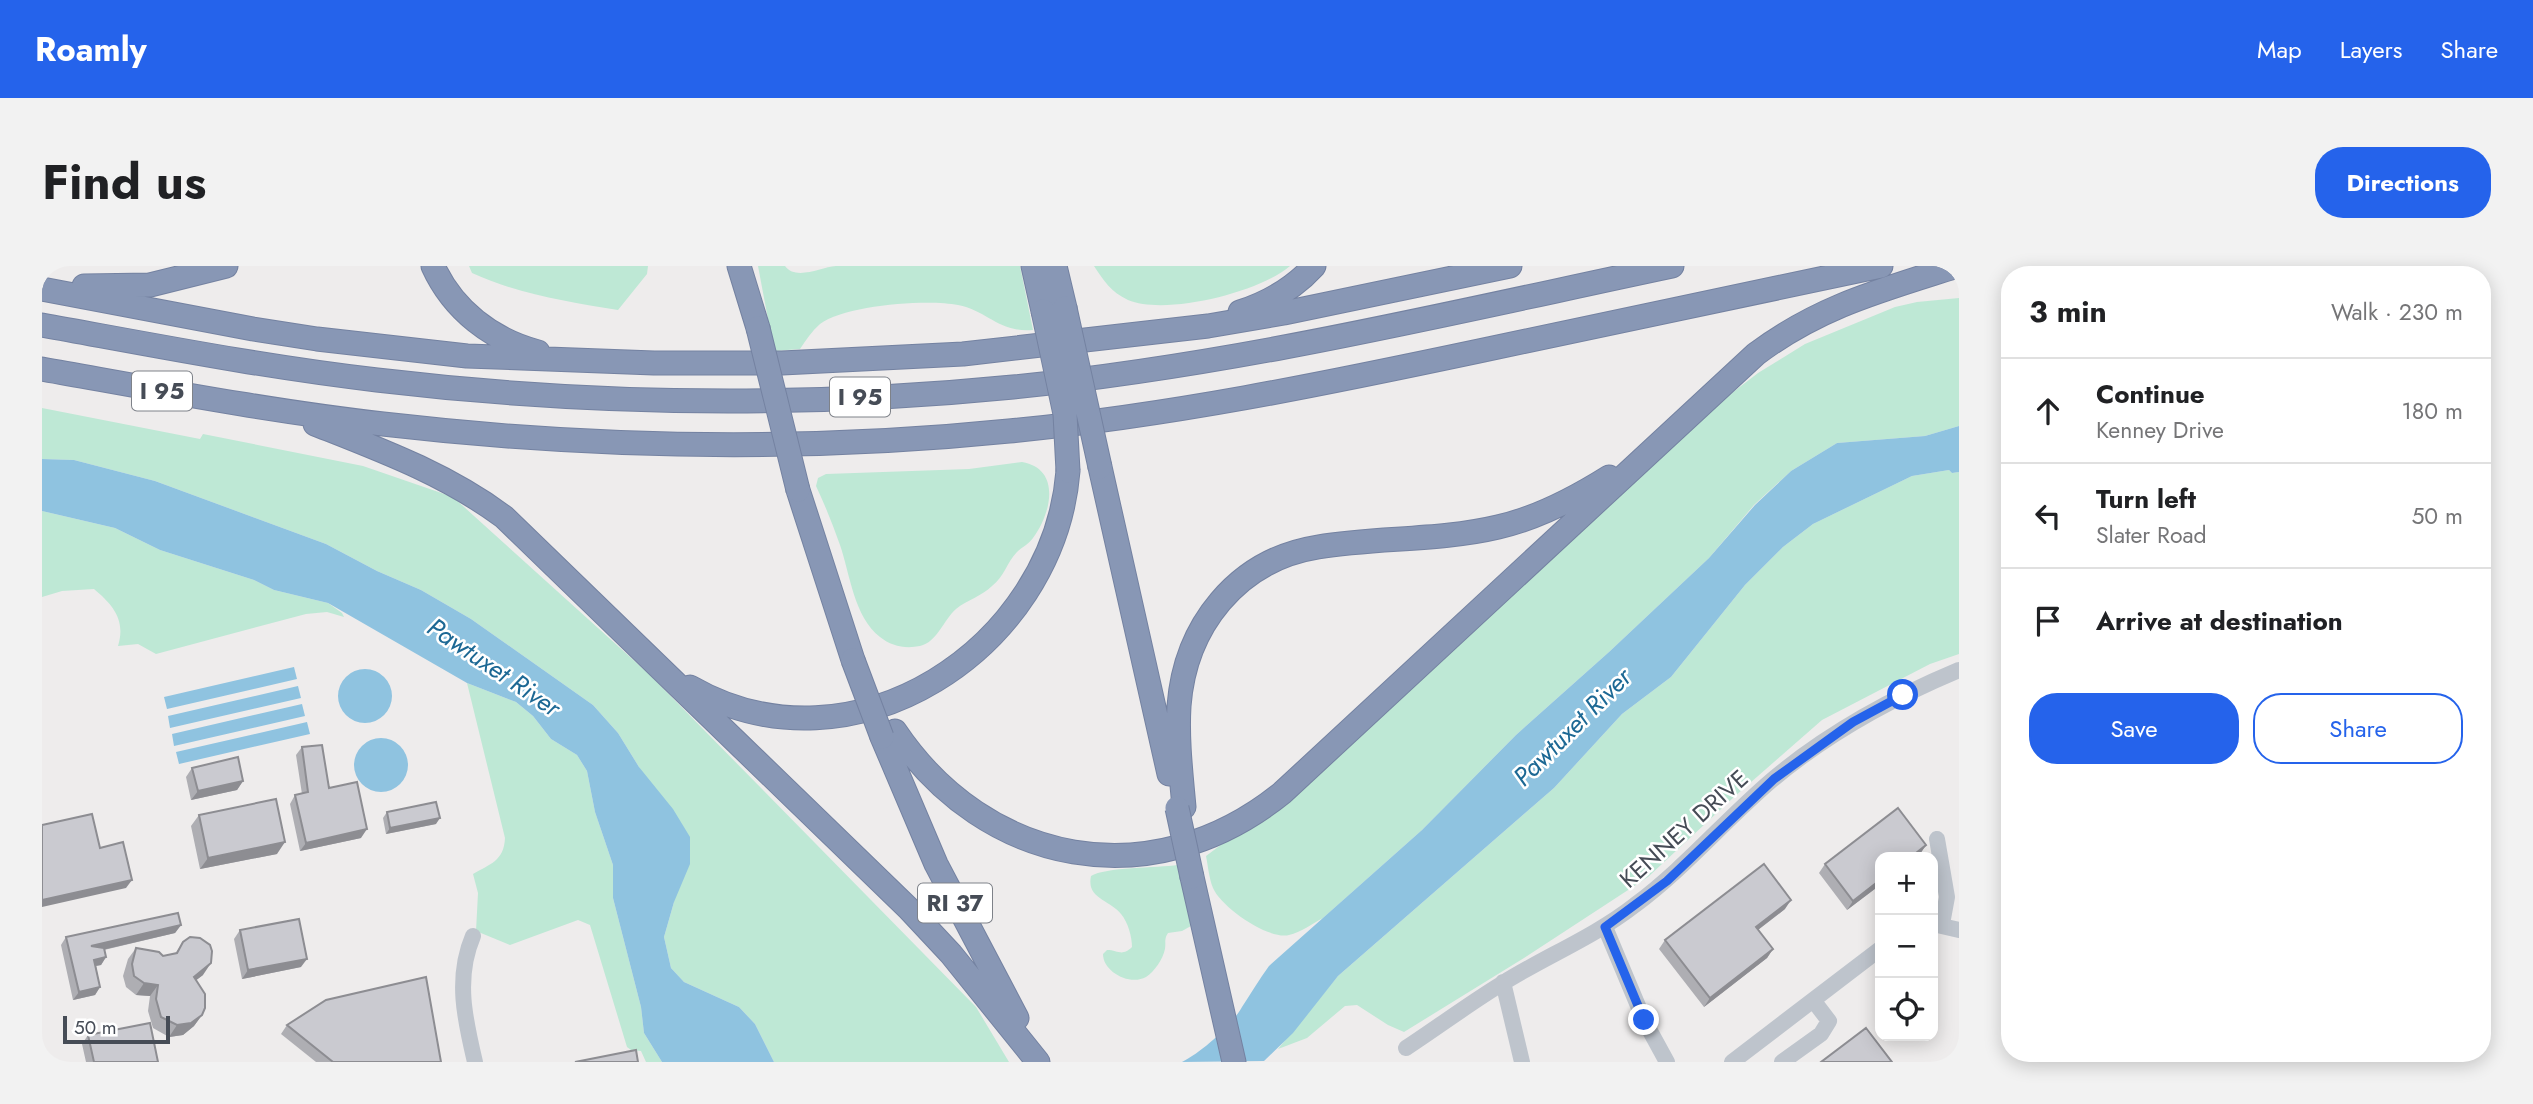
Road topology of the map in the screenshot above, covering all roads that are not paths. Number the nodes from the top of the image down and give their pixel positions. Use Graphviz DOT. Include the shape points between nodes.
graph roads {
  1 [pos="226,266"];
  2 [pos="433,266"];
  3 [pos="739,266"];
  4 [pos="746,266"];
  5 [pos="1034,266"];
  6 [pos="1058,266"];
  7 [pos="1314,266"];
  8 [pos="1510,266"];
  9 [pos="1672,266"];
  10 [pos="1881,266"];
  11 [pos="1958,266"];
  12 [pos="42,282"];
  13 [pos="42,289"];
  14 [pos="1054,309"];
  15 [pos="42,324"];
  16 [pos="758,328"];
  17 [pos="1139,334"];
  18 [pos="589,360"];
  19 [pos="42,369"];
  20 [pos="1701,403"];
  21 [pos="283,411"];
  22 [pos="653,661"];
  23 [pos="1959,670"];
  24 [pos="888,734"];
  25 [pos="1180,807"];
  26 [pos="1937,839"];
  27 [pos="1938,921"];
  28 [pos="1938,924"];
  29 [pos="1605,927"];
  30 [pos="1959,930"];
  31 [pos="473,936"];
  32 [pos="1875,952"];
  33 [pos="1503,982"];
  34 [pos="1813,1000"];
  35 [pos="1406,1048"];
  36 [pos="475,1062"];
  37 [pos="1040,1062"];
  38 [pos="1234,1062"];
  39 [pos="1522,1062"];
  40 [pos="1667,1062"];
  41 [pos="1732,1062"];
  42 [pos="1782,1062"];
  1 -- 12 [label="highway" via="150,285"];
  2 -- 18 [label="highway" via="463,310 499,337 534,351"];
  3 -- 16 [label="highway"];
  4 -- 16 [label="highway, RI 37"];
  5 -- 14 [label="highway"];
  6 -- 14 [label="highway"];
  7 -- 17 [label="highway" via="1284,291 1247,310"];
  8 -- 17 [label="highway" via="1259,318"];
  9 -- 15 [label="highway, I 95" via="1205,362 1011,387 820,399 680,401 477,390 286,368"];
  10 -- 21 [label="highway, I 95" via="1286,392 1006,432 849,442 643,443 464,432"];
  11 -- 20 [label="highway" via="1862,296 1814,317 1756,355"];
  13 -- 18 [label="highway" via="317,339 493,358"];
  14 -- 22 [label="highway, bridge" via="1068,471 1063,508 1053,542 1023,599 974,653 909,695 836,715 778,716 739,709 680,681"];
  14 -- 25 [label="highway, bridge" via="1100,467"];
  16 -- 24 [label="highway, RI 37, bridge" via="798,490 853,660"];
  17 -- 18 [label="highway" via="859,360 731,364"];
  19 -- 21 [label="highway, I 95"];
  20 -- 24 [label="highway" via="1282,793 1213,835 1159,851 1118,855 1079,853 1025,840 986,821 950,795"];
  20 -- 25 [label="highway" via="1609,477 1544,512 1467,533 1304,550 1271,561 1242,578 1204,621 1186,665 1179,704"];
  21 -- 22 [label="highway" via="418,465 483,501"];
  22 -- 37 [label="highway" via="908,908"];
  23 -- 29 [label="street, KENNEY DRIVE" via="1903,695 1812,749 1756,795 1667,881"];
  24 -- 37 [label="highway, RI 37" via="913,812 950,892"];
  25 -- 38 [label="highway, bridge"];
  26 -- 27 [label="street" via="1947,897"];
  28 -- 30 [label="street"];
  29 -- 33 [label="street, KENNEY DRIVE"];
  29 -- 40 [label="street"];
  31 -- 36 [label="street" via="464,961 463,989"];
  32 -- 34 [label="street"];
  33 -- 35 [label="street, KENNEY DRIVE"];
  33 -- 39 [label="street"];
  34 -- 41 [label="street"];
  34 -- 42 [label="street" via="1829,1021 1821,1034"];
}
